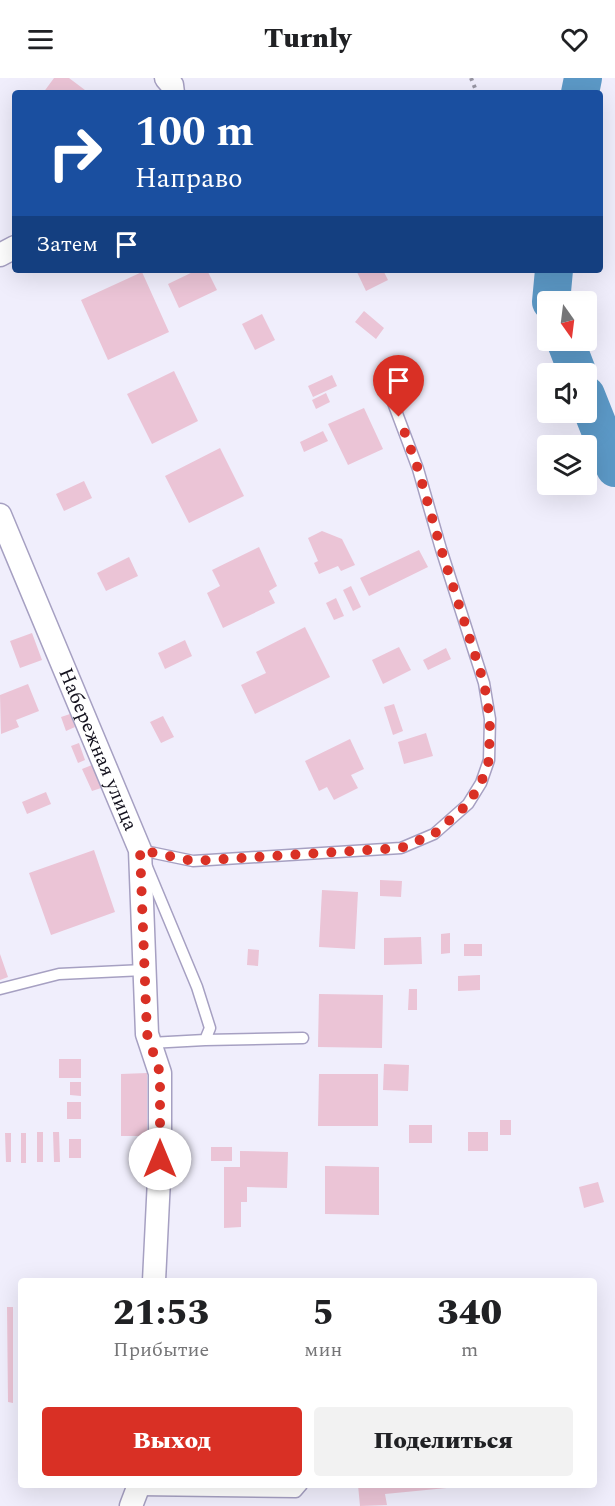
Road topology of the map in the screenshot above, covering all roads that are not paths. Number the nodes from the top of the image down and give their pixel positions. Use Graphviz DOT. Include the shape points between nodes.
graph roads {
  1 [pos="392,400"];
  2 [pos="0,514"];
  3 [pos="140,850"];
  4 [pos="144,970"];
  5 [pos="0,989"];
  6 [pos="303,1038"];
  7 [pos="205,1040"];
  8 [pos="150,1043"];
  9 [pos="154,1278"];
  10 [pos="299,1488"];
  11 [pos="136,1494"];
  1 -- 3 [label="lane" via="418,469 484,683 490,719 489,760 481,783 468,804 434,834 401,848 193,861"];
  2 -- 3 [label="street, Набережная улица"];
  3 -- 4 [label="street, Набережная улица"];
  3 -- 7 [label="lane" via="206,1011 210,1028"];
  4 -- 5 [label="lane" via="58,975"];
  4 -- 8 [label="street, Набережная улица"];
  6 -- 7 [label="lane"];
  7 -- 8 [label="lane"];
  8 -- 9 [label="street, Набережная улица" via="160,1073"];
  10 -- 11 [label="lane"];
}
